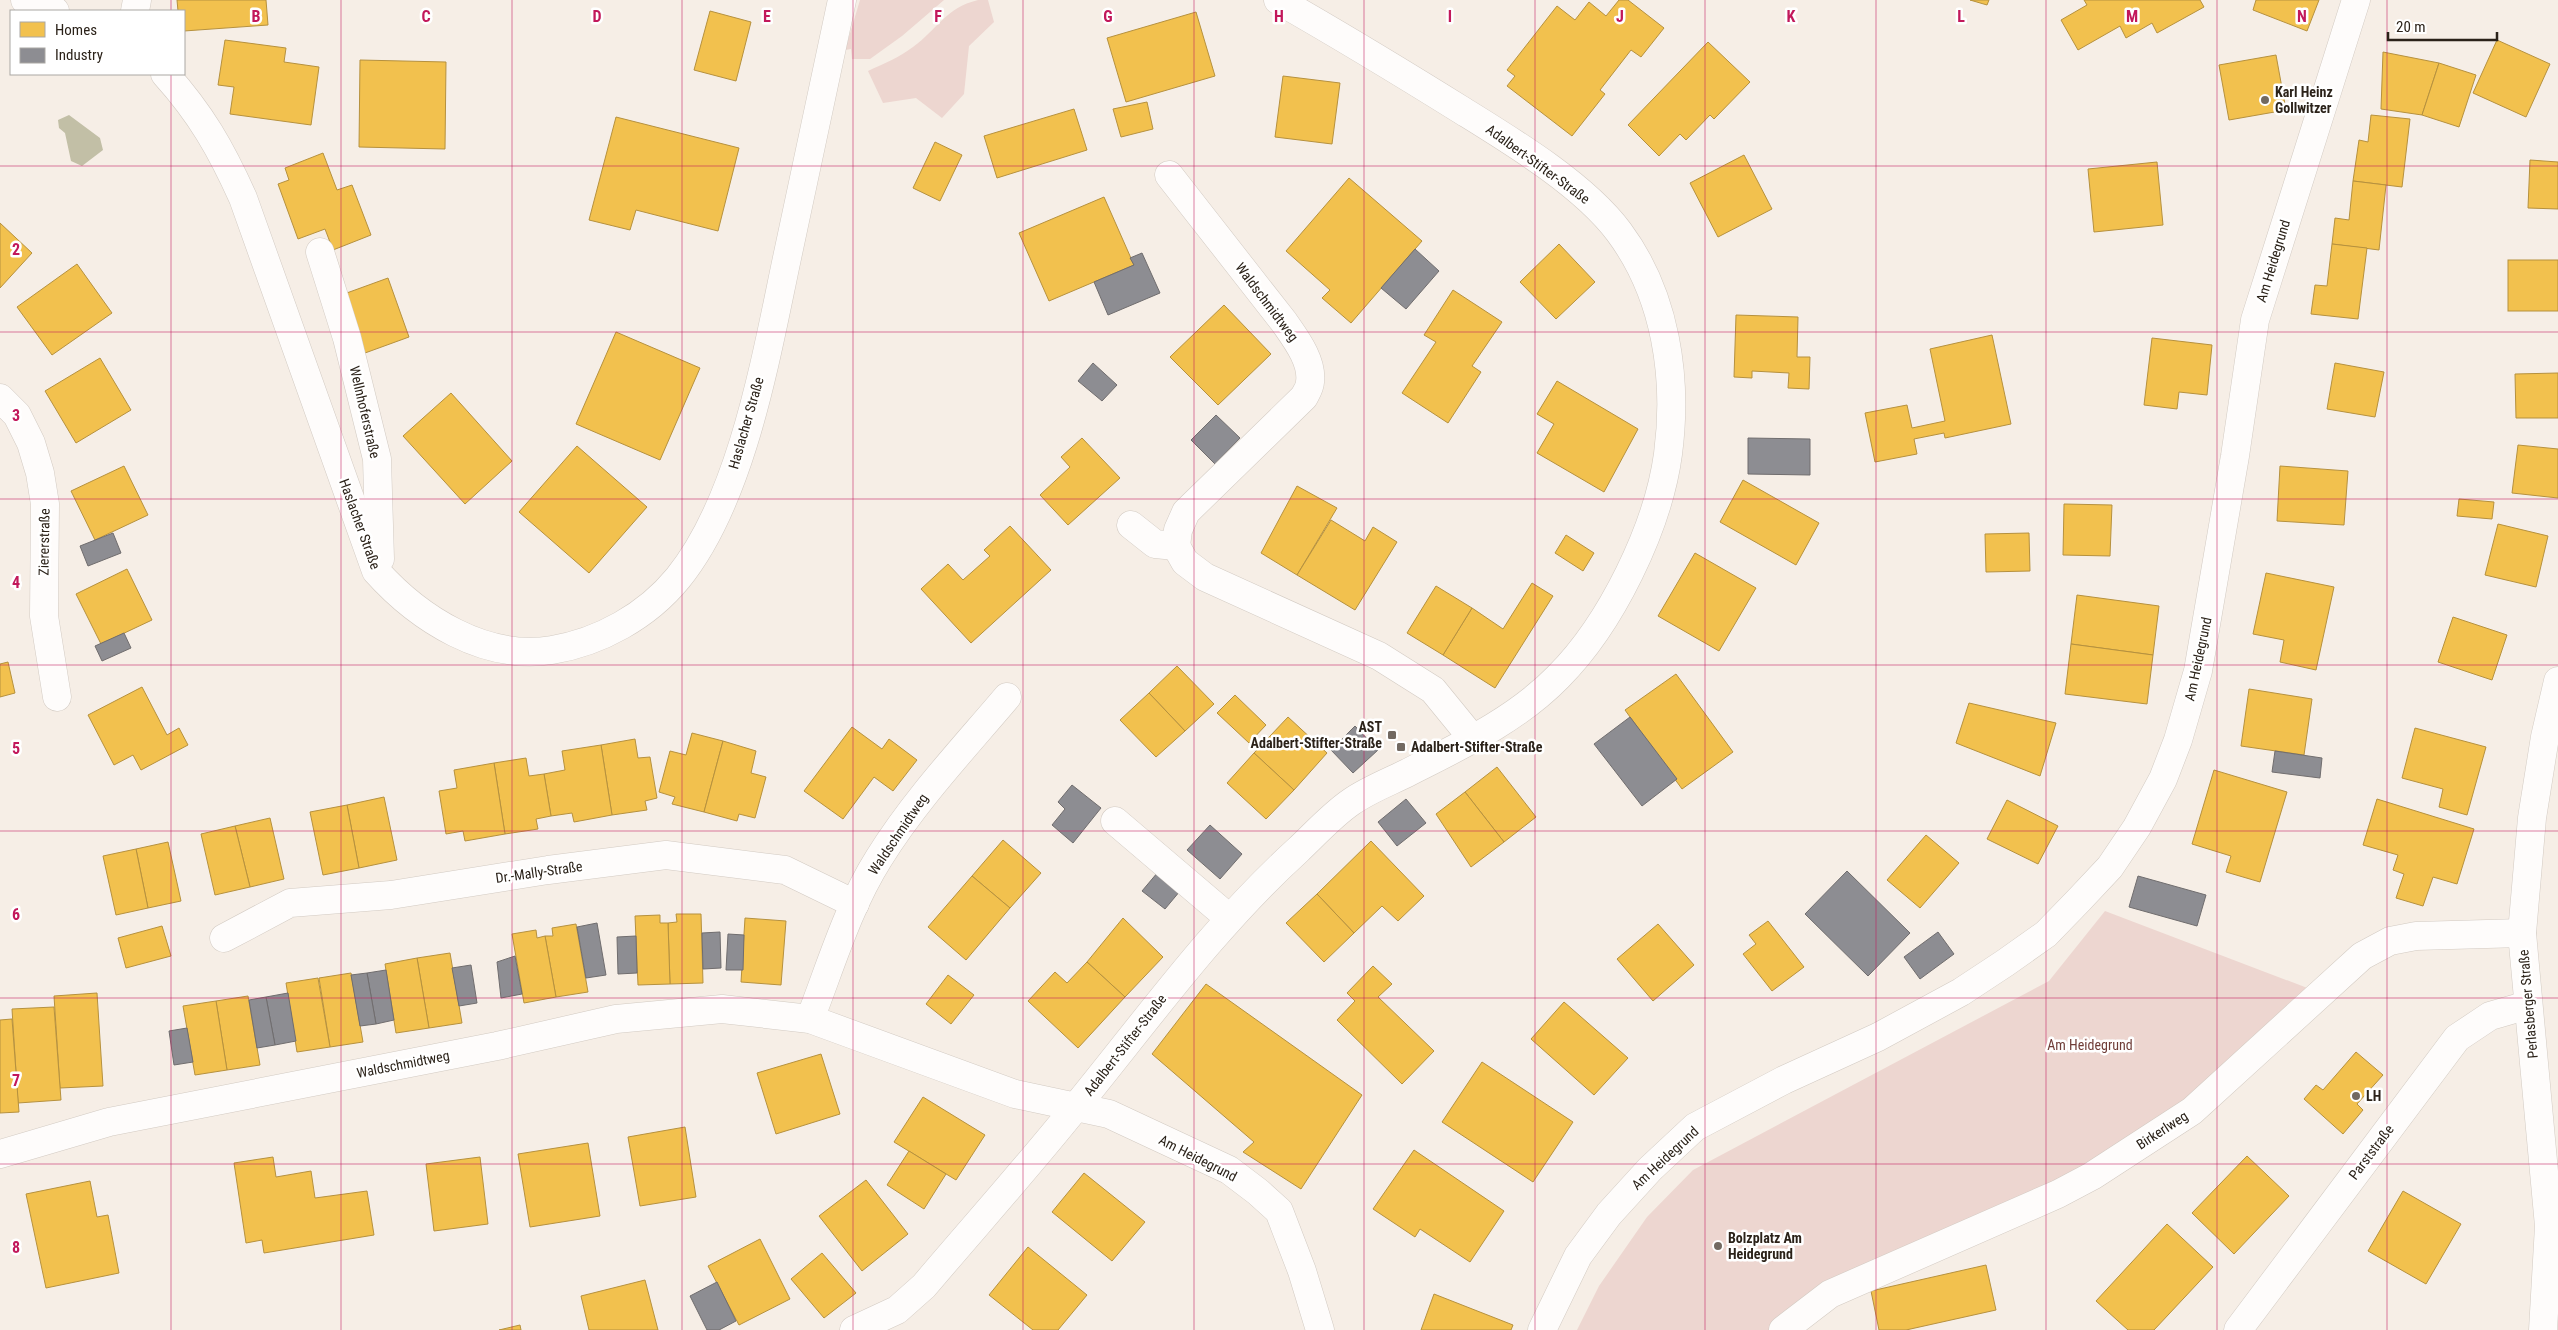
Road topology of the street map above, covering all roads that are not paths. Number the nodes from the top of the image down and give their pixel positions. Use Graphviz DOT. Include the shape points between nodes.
graph roads {
  1 [pos="26,0"];
  2 [pos="842,0"];
  3 [pos="1278,0"];
  4 [pos="2356,0"];
  5 [pos="52,10"];
  6 [pos="166,75"];
  7 [pos="1168,175"];
  8 [pos="320,252"];
  9 [pos="0,398"];
  10 [pos="1131,525"];
  11 [pos="1176,546"];
  12 [pos="380,576"];
  13 [pos="2558,681"];
  14 [pos="1007,697"];
  15 [pos="56,698"];
  16 [pos="2553,726"];
  17 [pos="1473,739"];
  18 [pos="1115,821"];
  19 [pos="855,904"];
  20 [pos="1229,918"];
  21 [pos="2522,933"];
  22 [pos="224,938"];
  23 [pos="2528,1004"];
  24 [pos="810,1018"];
  25 [pos="1075,1109"];
  26 [pos="0,1154"];
  27 [pos="892,1320"];
  28 [pos="854,1330"];
  29 [pos="1320,1330"];
  30 [pos="1542,1330"];
  31 [pos="1783,1330"];
  32 [pos="2238,1330"];
  33 [pos="2542,1330"];
  1 -- 5 [label="street"];
  2 -- 12 [label="street, Haslacher Straße" via="774,321 750,418 722,502 703,542 678,578 652,604 617,628 577,645 541,651 501,650 471,640 411,605"];
  3 -- 17 [label="street, Adalbert-Stifter-Straße" via="1518,145 1590,200 1618,230 1638,262 1666,334 1671,432 1664,481 1647,536 1597,628 1558,677 1502,722"];
  4 -- 30 [label="street, Am Heidegrund" via="2255,320 2198,671 2163,780 2137,828 2110,866 2046,934 2005,963 1961,992 1878,1036 1695,1127 1609,1214 1578,1256"];
  6 -- 12 [label="street, Haslacher Straße" via="194,108 222,152 243,198"];
  7 -- 11 [label="street, Waldschmidtweg" via="1284,322 1301,347 1310,382 1304,397 1186,512 1178,530"];
  8 -- 12 [label="street, Wellnhoferstraße" via="347,338 378,460"];
  9 -- 15 [label="street, Ziererstraße" via="17,415 40,473 45,504 44,616"];
  10 -- 11 [label="street" via="1155,544"];
  11 -- 17 [label="street" via="1185,562 1205,577 1379,656 1433,690"];
  13 -- 16 [label="street, Perlasberger Straße"];
  14 -- 19 [label="street, Waldschmidtweg" via="918,803 878,858"];
  16 -- 21 [label="street, Perlasberger Straße" via="2532,818"];
  17 -- 20 [label="street, Adalbert-Stifter-Straße" via="1352,801 1262,883"];
  18 -- 20 [label="street"];
  19 -- 22 [label="street, Dr.-Mally-Straße" via="785,870 666,855 391,895 290,903"];
  19 -- 24 [label="street, Waldschmidtweg"];
  20 -- 25 [label="street, Adalbert-Stifter-Straße" via="1179,976"];
  21 -- 23 [label="street, Perlasberger Straße"];
  21 -- 31 [label="street, Birkerlweg" via="2416,936 2390,940 2362,956 2192,1111 2100,1171 2058,1194 1830,1294"];
  23 -- 32 [label="street, Parststraße" via="2490,1016 2457,1038"];
  23 -- 33 [label="street, Perlasberger Straße" via="2549,1226"];
  24 -- 25 [label="street, Waldschmidtweg" via="1015,1094"];
  24 -- 26 [label="street, Waldschmidtweg" via="722,1009 616,1019 497,1046 109,1122"];
  25 -- 27 [label="street, Adalbert-Stifter-Straße"];
  25 -- 29 [label="street, Am Heidegrund" via="1109,1114 1229,1170 1258,1192 1279,1211 1288,1231"];
  27 -- 28 [label="street, Adalbert-Stifter-Straße"];
}
